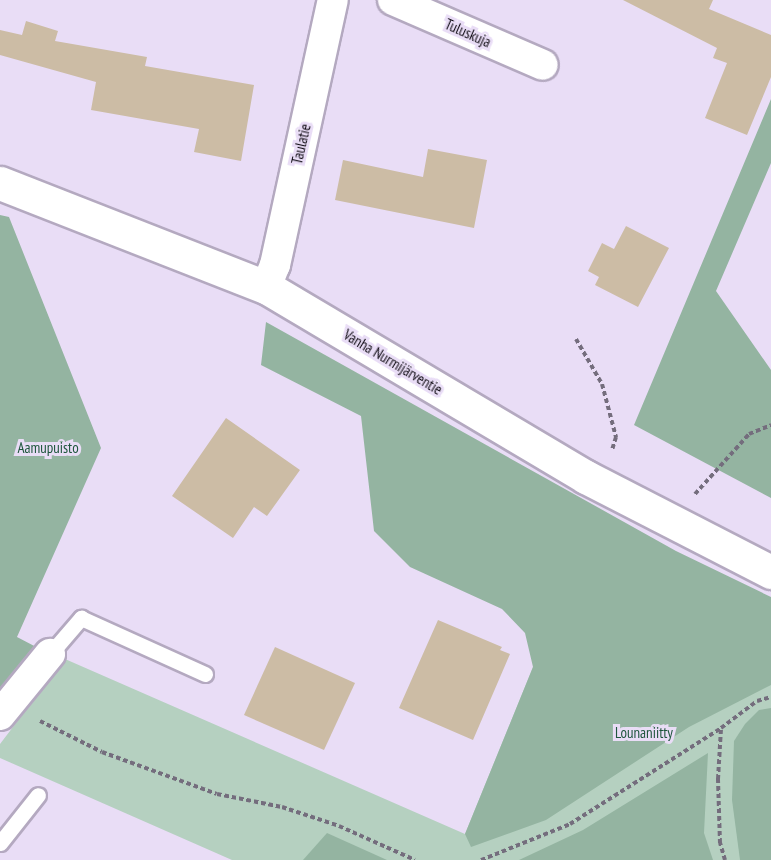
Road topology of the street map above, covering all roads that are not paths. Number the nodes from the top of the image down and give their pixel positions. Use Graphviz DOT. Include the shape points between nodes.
graph roads {
  1 [pos="333,0"];
  2 [pos="393,0"];
  3 [pos="543,65"];
  4 [pos="0,183"];
  5 [pos="266,286"];
  6 [pos="771,572"];
  7 [pos="50,654"];
  8 [pos="205,674"];
  9 [pos="4,710"];
  10 [pos="38,795"];
  11 [pos="0,843"];
  1 -- 5 [label="street, Taulatie" via="275,265"];
  2 -- 3 [label="street, Tuluskuja"];
  4 -- 5 [label="street, Vanha Nurmijärventie"];
  5 -- 6 [label="street, Vanha Nurmijärventie" via="599,483"];
  7 -- 8 [label="lane" via="81,618"];
  7 -- 9 [label="street"];
  10 -- 11 [label="lane"];
}
